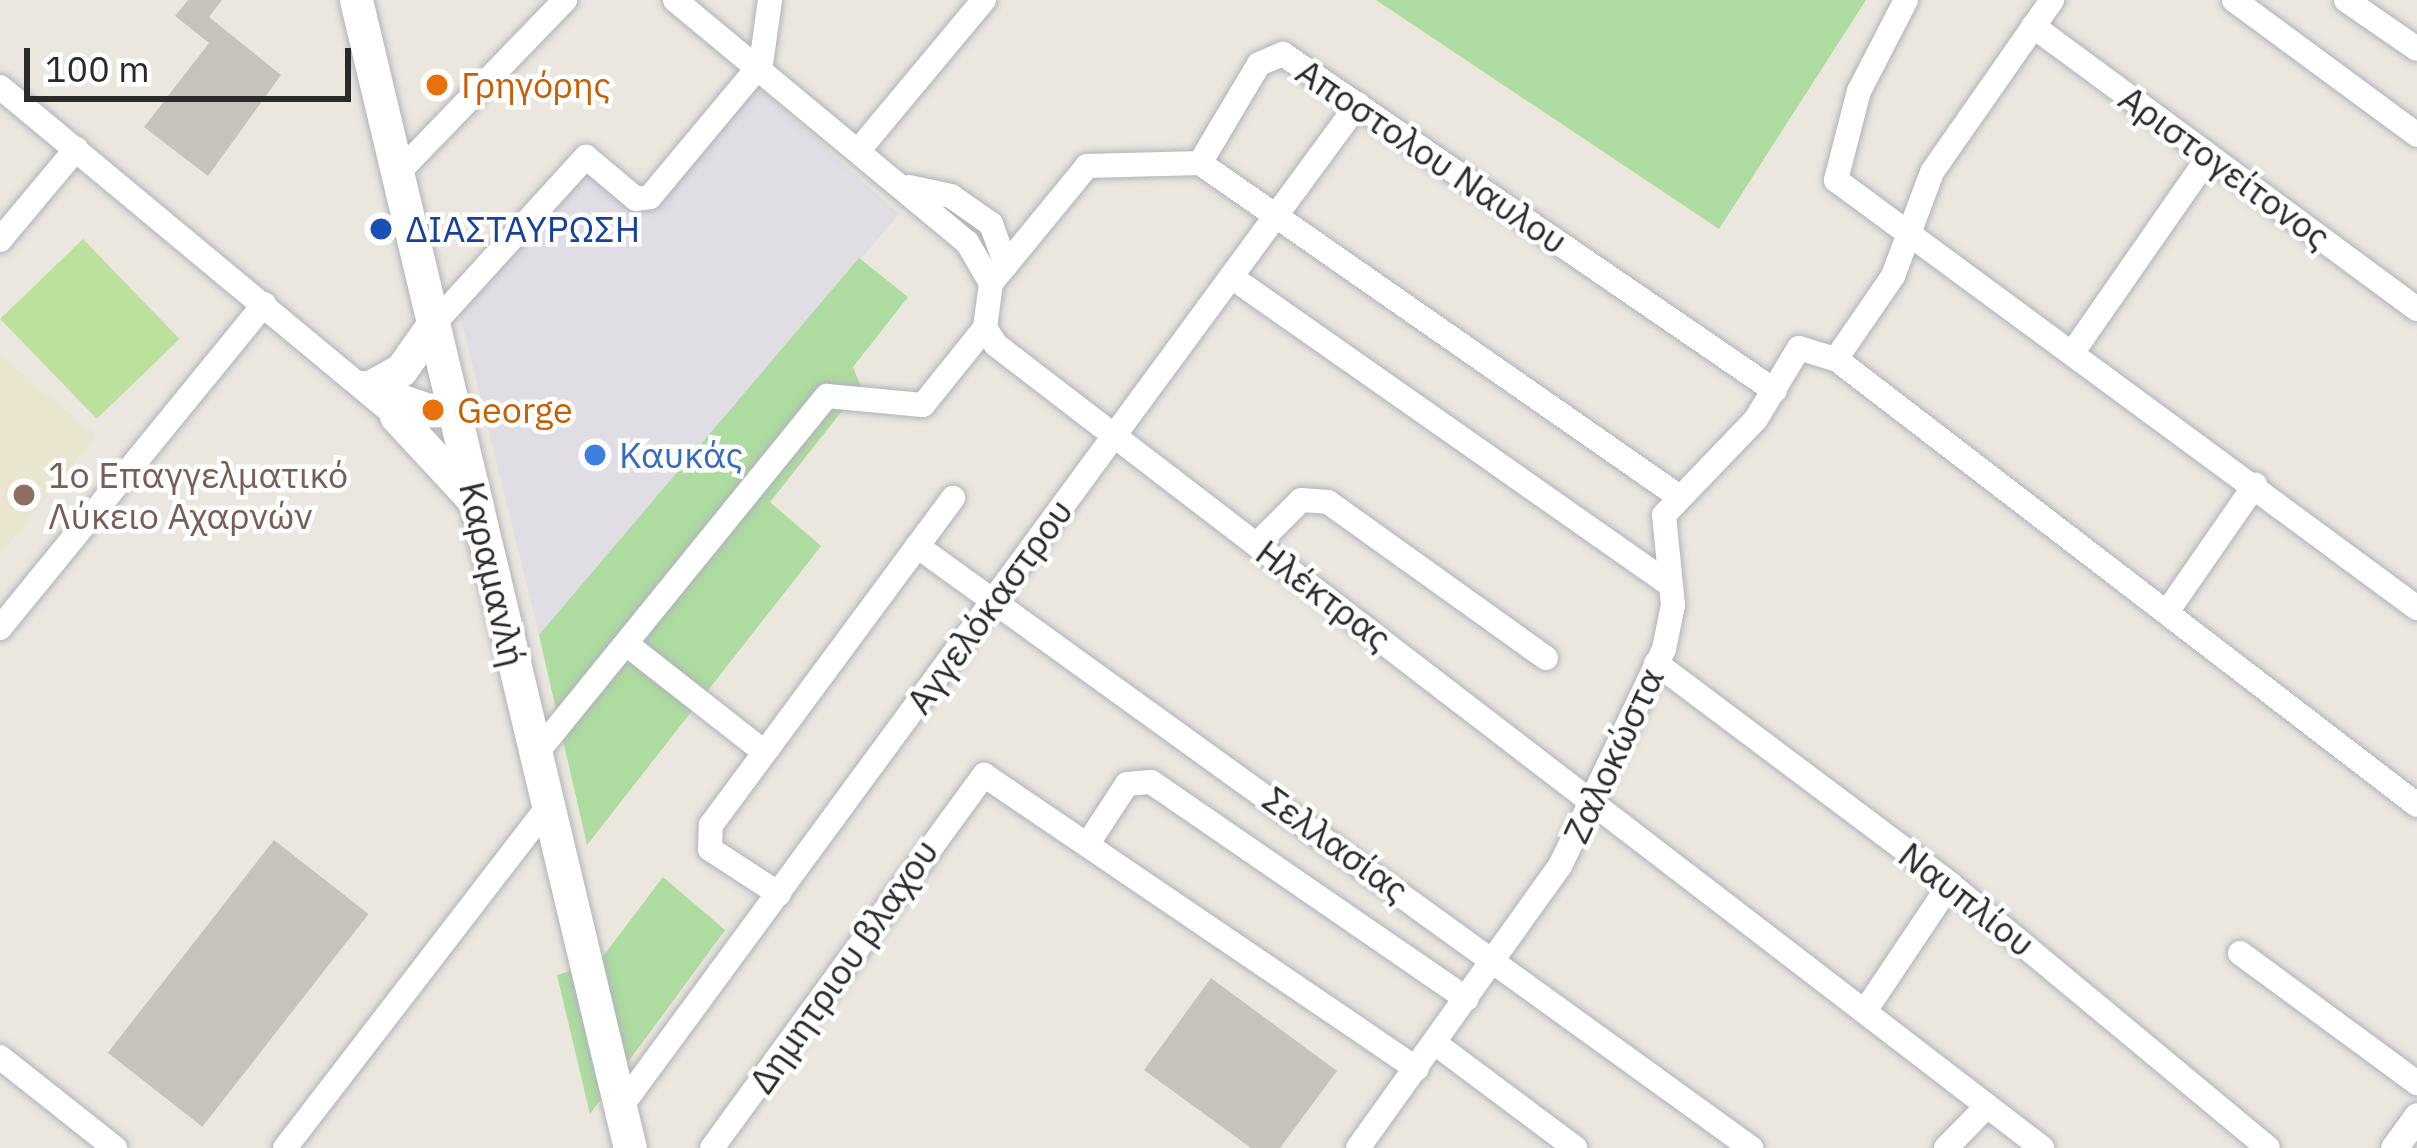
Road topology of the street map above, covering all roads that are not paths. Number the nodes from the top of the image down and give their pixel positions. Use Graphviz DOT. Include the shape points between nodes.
graph roads {
  1 [pos="356,0"];
  2 [pos="565,0"];
  3 [pos="675,0"];
  4 [pos="770,0"];
  5 [pos="984,0"];
  6 [pos="1906,0"];
  7 [pos="2052,0"];
  8 [pos="2234,0"];
  9 [pos="2346,0"];
  10 [pos="2033,26"];
  11 [pos="2417,50"];
  12 [pos="761,64"];
  13 [pos="0,87"];
  14 [pos="1358,104"];
  15 [pos="2417,135"];
  16 [pos="863,145"];
  17 [pos="76,149"];
  18 [pos="2209,156"];
  19 [pos="1200,163"];
  20 [pos="397,174"];
  21 [pos="1277,214"];
  22 [pos="1910,225"];
  23 [pos="0,240"];
  24 [pos="998,274"];
  25 [pos="1233,278"];
  26 [pos="264,304"];
  27 [pos="2417,309"];
  28 [pos="433,326"];
  29 [pos="986,328"];
  30 [pos="2075,350"];
  31 [pos="1836,359"];
  32 [pos="364,383"];
  33 [pos="1774,391"];
  34 [pos="456,415"];
  35 [pos="395,416"];
  36 [pos="1111,434"];
  37 [pos="2255,485"];
  38 [pos="1678,496"];
  39 [pos="953,498"];
  40 [pos="477,504"];
  41 [pos="1257,544"];
  42 [pos="917,546"];
  43 [pos="1669,584"];
  44 [pos="992,603"];
  45 [pos="2417,608"];
  46 [pos="2167,612"];
  47 [pos="0,628"];
  48 [pos="629,646"];
  49 [pos="1546,658"];
  50 [pos="1655,663"];
  51 [pos="764,752"];
  52 [pos="535,755"];
  53 [pos="1589,797"];
  54 [pos="2417,805"];
  55 [pos="548,806"];
  56 [pos="1089,842"];
  57 [pos="1950,884"];
  58 [pos="779,894"];
  59 [pos="2240,953"];
  60 [pos="1496,958"];
  61 [pos="1467,1000"];
  62 [pos="1865,1011"];
  63 [pos="1436,1044"];
  64 [pos="0,1057"];
  65 [pos="1417,1069"];
  66 [pos="2417,1083"];
  67 [pos="1987,1106"];
  68 [pos="620,1108"];
  69 [pos="2417,1115"];
  70 [pos="115,1148"];
  71 [pos="286,1148"];
  72 [pos="630,1148"];
  73 [pos="712,1148"];
  74 [pos="1358,1148"];
  75 [pos="1575,1148"];
  76 [pos="1750,1148"];
  77 [pos="1946,1148"];
  78 [pos="2042,1148"];
  79 [pos="2268,1148"];
  80 [pos="2394,1148"];
  1 -- 20 [label="main road, Καραμανλή"];
  2 -- 20 [label="street"];
  3 -- 12 [label="street"];
  4 -- 12 [label="street"];
  5 -- 16 [label="street"];
  6 -- 22 [label="street" via="1859,91 1836,180"];
  7 -- 10 [label="street"];
  8 -- 15 [label="street"];
  9 -- 11 [label="street"];
  10 -- 18 [label="street, Αριστογείτονος"];
  10 -- 22 [label="street" via="1932,172"];
  12 -- 16 [label="street"];
  12 -- 28 [label="street" via="644,201 593,158 579,161"];
  13 -- 17 [label="street"];
  14 -- 19 [label="street, Αποστολου Ναυλου" via="1270,55"];
  14 -- 21 [label="street, Αγγελόκαστρου"];
  14 -- 33 [label="street, Αποστολου Ναυλου"];
  16 -- 24 [label="street"];
  17 -- 23 [label="street"];
  17 -- 26 [label="street"];
  18 -- 27 [label="street, Αριστογείτονος"];
  18 -- 30 [label="street"];
  19 -- 21 [label="street"];
  19 -- 24 [label="street" via="1087,166"];
  20 -- 28 [label="main road, Καραμανλή"];
  21 -- 25 [label="street, Αγγελόκαστρου"];
  21 -- 38 [label="street"];
  22 -- 30 [label="street"];
  22 -- 31 [label="street" via="1893,276"];
  24 -- 29 [label="street"];
  25 -- 36 [label="street, Αγγελόκαστρου"];
  25 -- 43 [label="street"];
  26 -- 32 [label="street"];
  26 -- 47 [label="street"];
  28 -- 32 [label="main road" via="401,370"];
  28 -- 34 [label="main road, Καραμανλή"];
  29 -- 36 [label="street, Ηλέκτρας"];
  29 -- 48 [label="street" via="923,405 827,396"];
  30 -- 37 [label="street"];
  31 -- 33 [label="street, Ζαλοκώστα" via="1799,348"];
  31 -- 46 [label="street"];
  32 -- 34 [label="street"];
  32 -- 35 [label="street"];
  33 -- 38 [label="street, Ζαλοκώστα"];
  34 -- 35 [label="street"];
  34 -- 40 [label="main road, Καραμανλή"];
  35 -- 40 [label="main road"];
  36 -- 41 [label="street, Ηλέκτρας"];
  36 -- 44 [label="street, Αγγελόκαστρου"];
  37 -- 45 [label="street"];
  37 -- 46 [label="street"];
  38 -- 43 [label="street, Ζαλοκώστα" via="1662,535"];
  39 -- 42 [label="street"];
  40 -- 52 [label="main road, Καραμανλή"];
  41 -- 49 [label="street" via="1301,500 1328,502"];
  41 -- 53 [label="street, Ηλέκτρας"];
  42 -- 44 [label="street, Σελλασίας"];
  42 -- 51 [label="street"];
  43 -- 50 [label="street, Ζαλοκώστα"];
  44 -- 58 [label="street, Αγγελόκαστρου"];
  44 -- 60 [label="street, Σελλασίας"];
  46 -- 54 [label="street"];
  48 -- 51 [label="street"];
  48 -- 52 [label="street"];
  50 -- 53 [label="street, Ζαλοκώστα"];
  50 -- 57 [label="street, Ναυπλίου"];
  51 -- 58 [label="street" via="707,837"];
  52 -- 55 [label="main road, Καραμανλή"];
  53 -- 60 [label="street, Ζαλοκώστα" via="1560,866"];
  53 -- 62 [label="street, Ηλέκτρας"];
  55 -- 68 [label="main road, Καραμανλή"];
  55 -- 71 [label="street"];
  56 -- 61 [label="street" via="1127,784 1150,782"];
  56 -- 65 [label="street"];
  56 -- 73 [label="street, Δημητριου βλαχου" via="997,776 973,784"];
  57 -- 62 [label="street"];
  57 -- 79 [label="street, Ναυπλίου"];
  58 -- 68 [label="street, Αγγελόκαστρου"];
  59 -- 66 [label="street"];
  60 -- 61 [label="street, Ζαλοκώστα"];
  60 -- 76 [label="street, Σελλασίας"];
  61 -- 63 [label="street, Ζαλοκώστα"];
  62 -- 67 [label="street, Ηλέκτρας"];
  63 -- 65 [label="street, Ζαλοκώστα"];
  63 -- 75 [label="street"];
  64 -- 70 [label="street"];
  65 -- 74 [label="street, Ζαλοκώστα"];
  67 -- 77 [label="street"];
  67 -- 78 [label="street, Ηλέκτρας"];
  68 -- 72 [label="main road, Καραμανλή"];
  69 -- 80 [label="street"];
}
